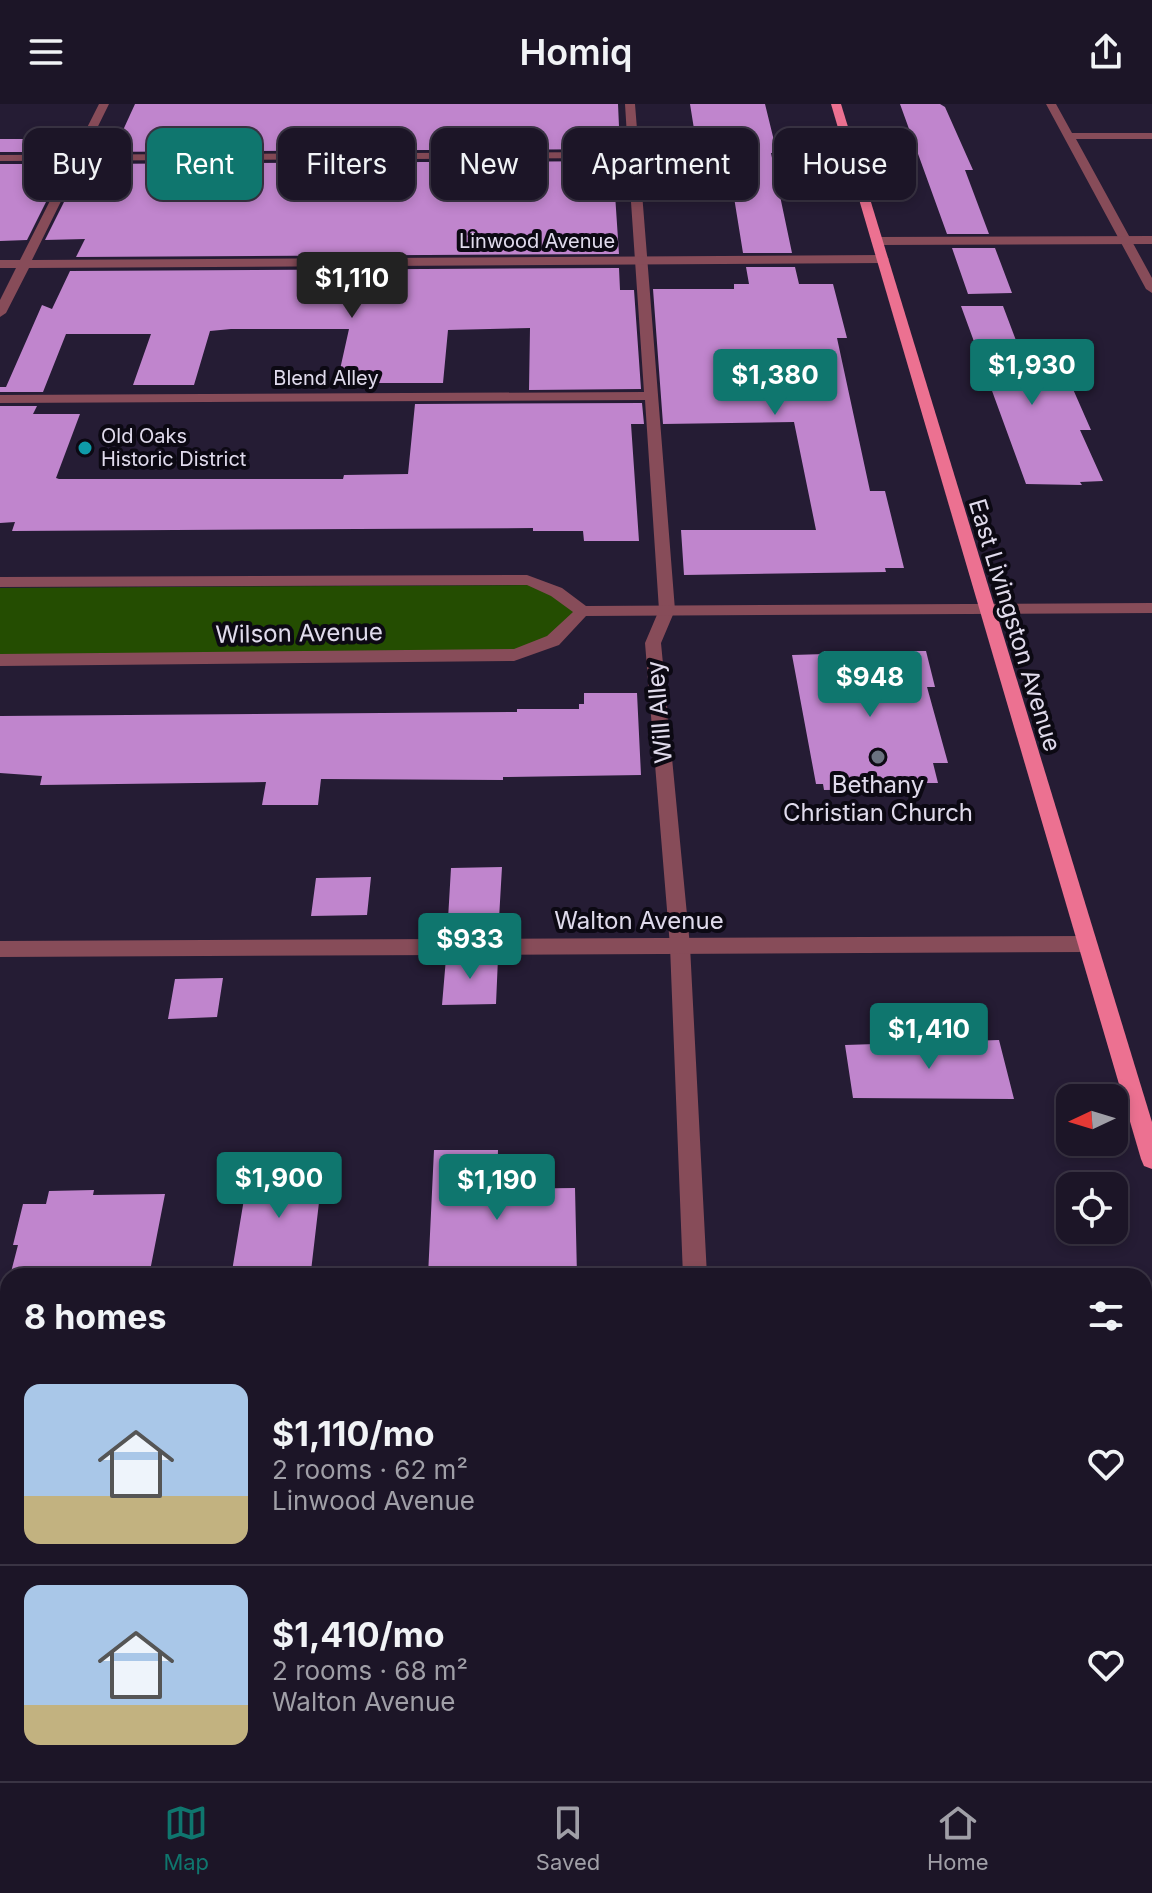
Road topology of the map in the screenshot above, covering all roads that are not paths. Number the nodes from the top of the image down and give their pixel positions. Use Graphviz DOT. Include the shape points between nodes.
graph roads {
  1 [pos="104,104"];
  2 [pos="630,104"];
  3 [pos="836,104"];
  4 [pos="1051,104"];
  5 [pos="92,128"];
  6 [pos="632,128"];
  7 [pos="1069,136"];
  8 [pos="1152,136"];
  9 [pos="563,155"];
  10 [pos="0,158"];
  11 [pos="24,158"];
  12 [pos="131,158"];
  13 [pos="56,200"];
  14 [pos="637,200"];
  15 [pos="1125,240"];
  16 [pos="1152,240"];
  17 [pos="877,241"];
  18 [pos="883,259"];
  19 [pos="642,260"];
  20 [pos="0,264"];
  21 [pos="24,264"];
  22 [pos="1152,289"];
  23 [pos="0,313"];
  24 [pos="651,396"];
  25 [pos="0,399"];
  26 [pos="0,582"];
  27 [pos="985,608"];
  28 [pos="1152,608"];
  29 [pos="667,610"];
  30 [pos="582,611"];
  31 [pos="0,660"];
  32 [pos="1087,944"];
  33 [pos="680,946"];
  34 [pos="0,949"];
  35 [pos="1151,1155"];
  36 [pos="695,1268"];
  1 -- 5 [label="street"];
  2 -- 6 [label="street, Will Alley"];
  3 -- 17 [label="main road, East Livingston Avenue"];
  4 -- 7 [label="street"];
  7 -- 8 [label="street"];
  7 -- 15 [label="street"];
  9 -- 12 [label="street"];
  10 -- 11 [label="street"];
  13 -- 21 [label="street"];
  14 -- 19 [label="street, Will Alley"];
  15 -- 16 [label="street"];
  15 -- 17 [label="street"];
  15 -- 22 [label="street"];
  17 -- 18 [label="main road, East Livingston Avenue"];
  18 -- 19 [label="street, Linwood Avenue"];
  18 -- 27 [label="main road, East Livingston Avenue"];
  19 -- 21 [label="street, Linwood Avenue"];
  19 -- 24 [label="street, Will Alley"];
  20 -- 21 [label="street, Linwood Avenue"];
  21 -- 23 [label="street"];
  24 -- 25 [label="street, Blend Alley"];
  24 -- 29 [label="street, Will Alley"];
  26 -- 30 [label="street" via="527,580 557,590"];
  27 -- 28 [label="street"];
  27 -- 29 [label="street"];
  27 -- 32 [label="main road, East Livingston Avenue"];
  29 -- 30 [label="street"];
  29 -- 33 [label="street, Will Alley" via="653,643"];
  30 -- 31 [label="street, Wilson Avenue" via="543,649 514,655"];
  32 -- 33 [label="street, Walton Avenue"];
  32 -- 35 [label="main road, East Livingston Avenue"];
  33 -- 34 [label="street, Walton Avenue"];
  33 -- 36 [label="street, Will Alley"];
}
